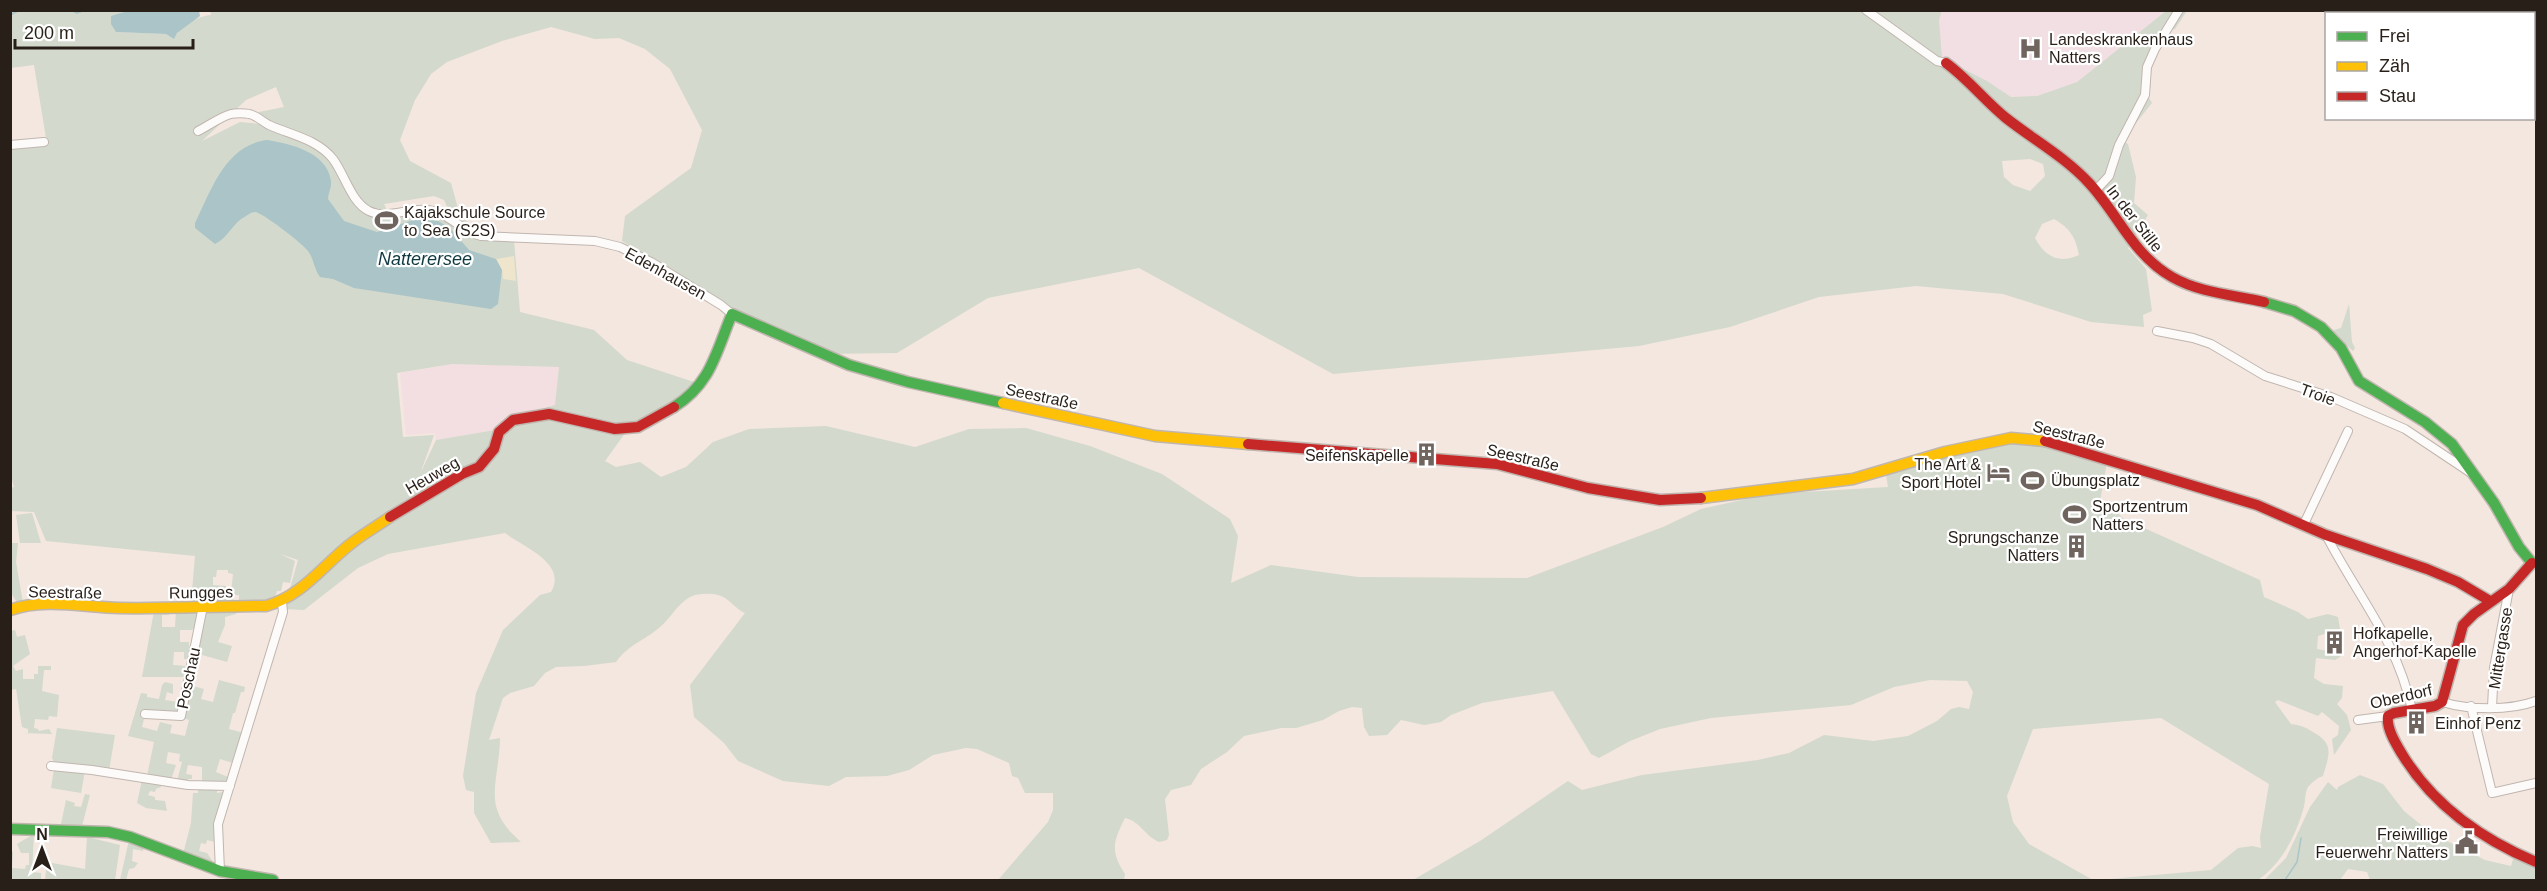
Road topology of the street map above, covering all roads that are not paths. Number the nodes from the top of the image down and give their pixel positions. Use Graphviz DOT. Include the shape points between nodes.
graph roads {
  1 [pos="1866,10"];
  2 [pos="2179,10"];
  3 [pos="1946,63"];
  4 [pos="198,131"];
  5 [pos="44,142"];
  6 [pos="10,146"];
  7 [pos="2095,191"];
  8 [pos="732,314"];
  9 [pos="2157,331"];
  10 [pos="2348,431"];
  11 [pos="2472,474"];
  12 [pos="2303,526"];
  13 [pos="2326,535"];
  14 [pos="2535,564"];
  15 [pos="2509,590"];
  16 [pos="2490,601"];
  17 [pos="282,602"];
  18 [pos="203,606"];
  19 [pos="2507,606"];
  20 [pos="120,608"];
  21 [pos="10,610"];
  22 [pos="2536,701"];
  23 [pos="2442,702"];
  24 [pos="2471,706"];
  25 [pos="2492,707"];
  26 [pos="2412,711"];
  27 [pos="145,714"];
  28 [pos="2388,716"];
  29 [pos="2358,720"];
  30 [pos="51,766"];
  31 [pos="2536,783"];
  32 [pos="230,786"];
  33 [pos="10,829"];
  34 [pos="2536,862"];
  35 [pos="220,871"];
  36 [pos="273,880"];
  1 -- 3 [label="street" via="1937,61"];
  2 -- 7 [label="street" via="2147,67 2145,96 2119,145 2109,176"];
  3 -- 7 [label="street, In der Stille" via="1996,110 2074,169"];
  4 -- 8 [label="street, Edenhausen" via="232,114 250,114 325,150 360,205 371,212 429,210 472,233 596,241 620,247 651,262"];
  5 -- 6 [label="street"];
  7 -- 11 [label="street, In der Stille" via="2143,255 2169,276 2205,291 2292,311 2312,320 2343,350 2359,381 2434,429 2458,452"];
  8 -- 12 [label="street, Seestraße" via="849,365 908,382 1155,436 1487,463 1588,488 1684,501 1853,479 1945,452 2004,439 2031,438 2257,505"];
  8 -- 17 [label="street, Heuweg" via="706,376 688,397 629,429 549,414 513,420 499,432 494,449 479,467 393,515 349,545"];
  9 -- 11 [label="street, Troie" via="2211,344 2265,376 2331,397 2405,429"];
  10 -- 12 [label="street"];
  11 -- 14 [label="street, In der Stille" via="2519,547"];
  12 -- 13 [label="street, Seestraße"];
  13 -- 16 [label="street, Seestraße" via="2427,569"];
  13 -- 26 [label="street" via="2393,651 2407,685"];
  14 -- 15 [label="street, Oberdorf"];
  15 -- 16 [label="street, Oberdorf"];
  15 -- 19 [label="street, Mittergasse"];
  16 -- 19 [label="street"];
  16 -- 23 [label="street, Oberdorf" via="2463,625"];
  17 -- 18 [label="street, Rungges" via="267,606"];
  17 -- 32 [label="street"];
  18 -- 20 [label="street, Rungges"];
  18 -- 27 [label="street, Poschau" via="181,716"];
  19 -- 25 [label="street, Mittergasse" via="2494,668"];
  20 -- 21 [label="street, Seestraße" via="43,605"];
  22 -- 25 [label="street"];
  23 -- 24 [label="street"];
  23 -- 26 [label="street, Oberdorf"];
  24 -- 25 [label="street"];
  24 -- 31 [label="street" via="2492,793"];
  26 -- 28 [label="street, Oberdorf"];
  28 -- 29 [label="street, Oberdorf"];
  28 -- 34 [label="street" via="2388,725 2407,760 2452,812 2496,844"];
  30 -- 32 [label="street" via="188,785"];
  32 -- 35 [label="street" via="218,824"];
  33 -- 35 [label="street" via="108,832"];
  35 -- 36 [label="street"];
}
